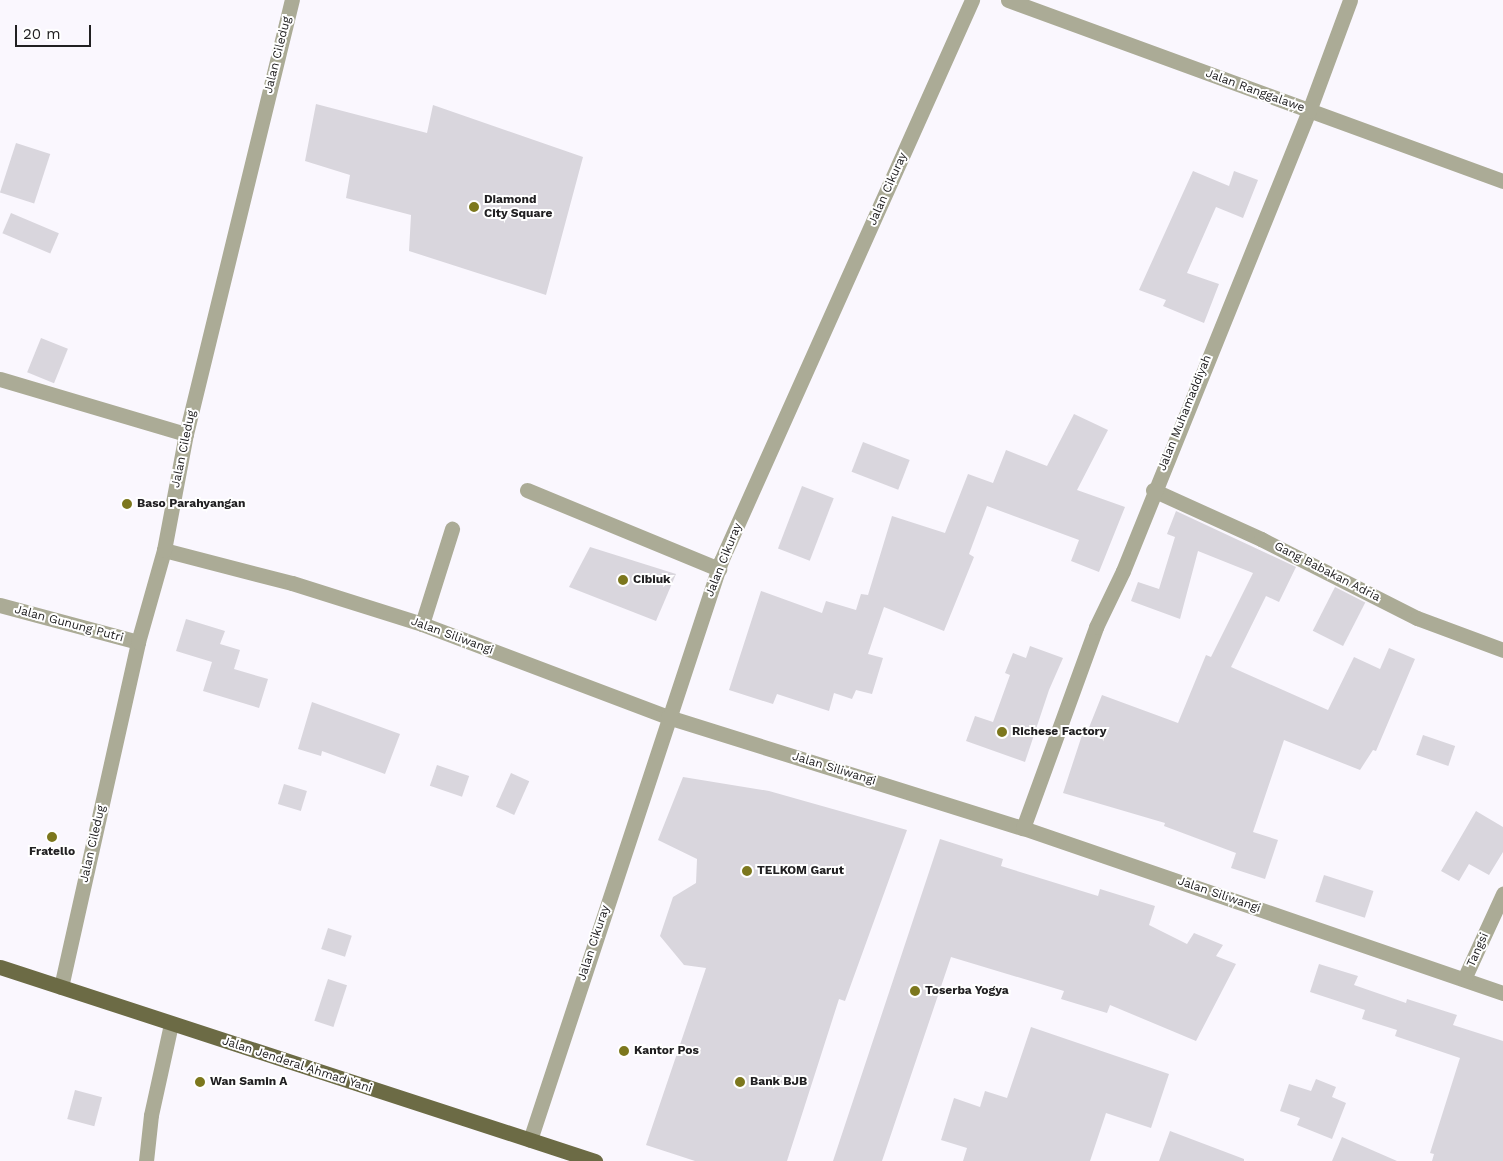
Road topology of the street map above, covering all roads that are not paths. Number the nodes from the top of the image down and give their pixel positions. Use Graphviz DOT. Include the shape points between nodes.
graph roads {
  1 [pos="292,0"];
  2 [pos="972,0"];
  3 [pos="1008,0"];
  4 [pos="1350,0"];
  5 [pos="1309,111"];
  6 [pos="1503,181"];
  7 [pos="0,378"];
  8 [pos="186,434"];
  9 [pos="527,490"];
  10 [pos="1153,490"];
  11 [pos="452,529"];
  12 [pos="164,550"];
  13 [pos="719,569"];
  14 [pos="0,605"];
  15 [pos="422,624"];
  16 [pos="138,642"];
  17 [pos="1503,650"];
  18 [pos="668,717"];
  19 [pos="1023,828"];
  20 [pos="1503,894"];
  21 [pos="0,966"];
  22 [pos="1464,979"];
  23 [pos="60,987"];
  24 [pos="1503,993"];
  25 [pos="170,1024"];
  26 [pos="530,1140"];
  27 [pos="146,1161"];
  28 [pos="595,1161"];
  1 -- 8 [label="street, Jalan Ciledug"];
  2 -- 13 [label="street, Jalan Cikuray"];
  3 -- 5 [label="street, Jalan Ranggalawe"];
  4 -- 5 [label="street, Jalan Muhamaddiyah"];
  5 -- 6 [label="street, Jalan Ranggalawe"];
  5 -- 10 [label="street, Jalan Muhamaddiyah"];
  7 -- 8 [label="street"];
  8 -- 12 [label="street, Jalan Ciledug"];
  9 -- 13 [label="street"];
  10 -- 17 [label="street, Gang Babakan Adria" via="1261,539 1417,618"];
  10 -- 19 [label="street, Jalan Muhamaddiyah" via="1123,571 1096,627"];
  11 -- 15 [label="street"];
  12 -- 15 [label="street, Jalan Siliwangi" via="292,583"];
  12 -- 16 [label="street, Jalan Ciledug"];
  13 -- 18 [label="street, Jalan Cikuray"];
  14 -- 16 [label="street, Jalan Gunung Putri"];
  15 -- 18 [label="street, Jalan Siliwangi"];
  16 -- 23 [label="street, Jalan Ciledug"];
  18 -- 19 [label="street, Jalan Siliwangi"];
  18 -- 26 [label="street, Jalan Cikuray"];
  19 -- 22 [label="street, Jalan Siliwangi"];
  20 -- 22 [label="street, Tangsi"];
  21 -- 23 [label="main road, Jalan Jenderal Ahmad Yani"];
  22 -- 24 [label="street, Jalan Siliwangi"];
  23 -- 25 [label="main road, Jalan Jenderal Ahmad Yani"];
  25 -- 26 [label="main road, Jalan Jenderal Ahmad Yani"];
  25 -- 27 [label="street" via="151,1114"];
  26 -- 28 [label="main road, Jalan Jenderal Ahmad Yani"];
}
